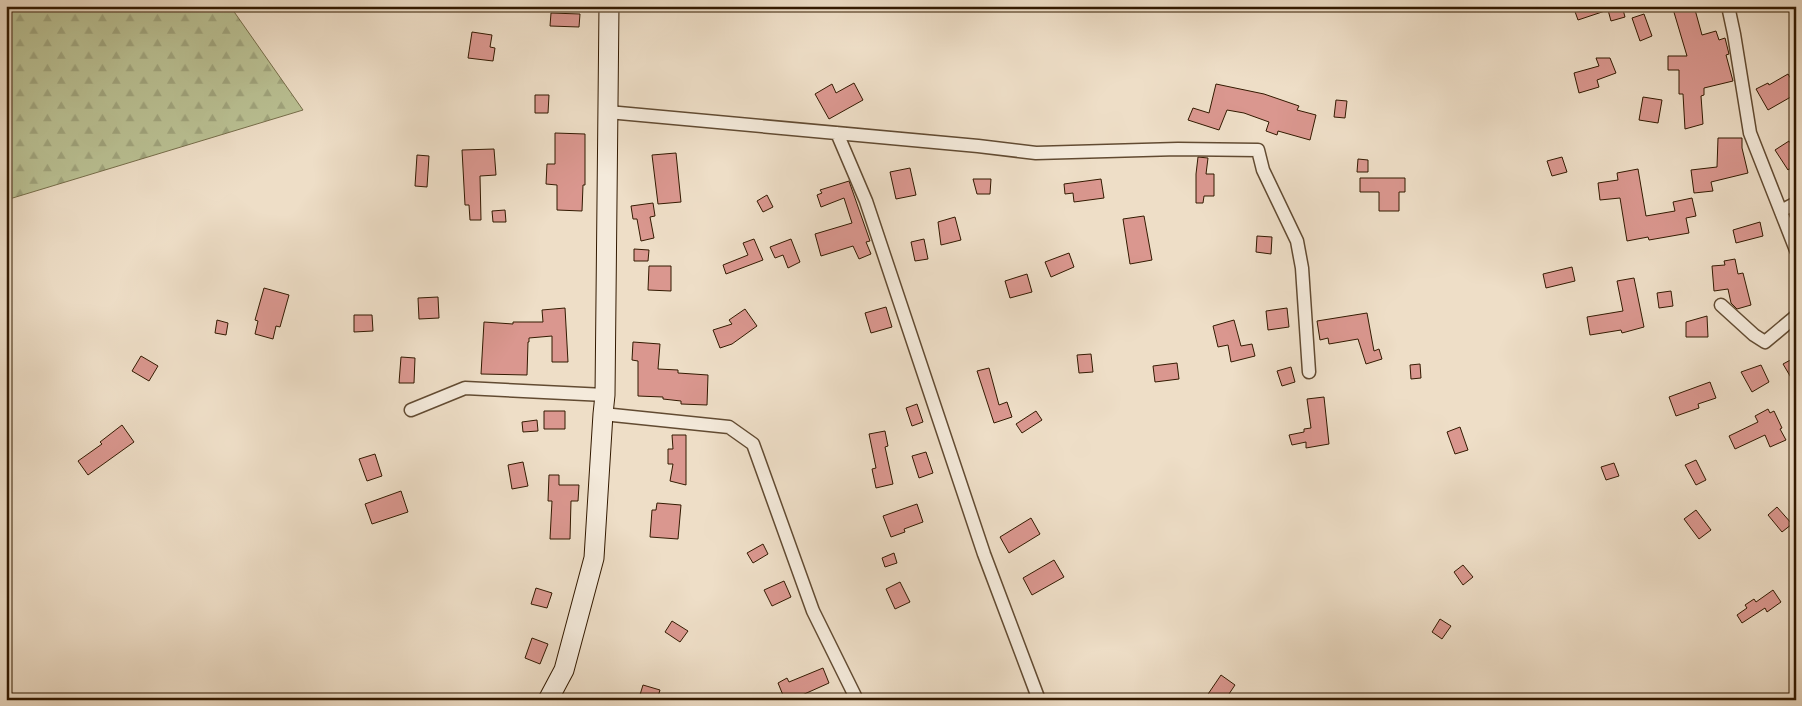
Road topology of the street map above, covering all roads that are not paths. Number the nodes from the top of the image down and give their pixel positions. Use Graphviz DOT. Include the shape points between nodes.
graph roads {
  1 [pos="609,6"];
  2 [pos="1728,6"];
  3 [pos="608,112"];
  4 [pos="837,133"];
  5 [pos="1796,202"];
  6 [pos="1781,211"];
  7 [pos="1796,250"];
  8 [pos="1721,305"];
  9 [pos="1796,316"];
  10 [pos="1309,372"];
  11 [pos="605,394"];
  12 [pos="411,410"];
  13 [pos="603,414"];
  14 [pos="548,700"];
  15 [pos="858,700"];
  16 [pos="1039,700"];
  1 -- 3 [label="street"];
  2 -- 6 [label="street" via="1750,132"];
  3 -- 4 [label="street"];
  3 -- 11 [label="street"];
  4 -- 10 [label="street" via="1036,153 1258,150 1263,170 1297,241 1302,268"];
  4 -- 16 [label="street" via="866,201 984,554"];
  5 -- 6 [label="street"];
  6 -- 7 [label="street"];
  8 -- 9 [label="street" via="1765,342"];
  11 -- 12 [label="street" via="465,388"];
  11 -- 13 [label="street"];
  13 -- 14 [label="street" via="594,558 564,670"];
  13 -- 15 [label="street" via="729,427 753,444 813,611"];
}
